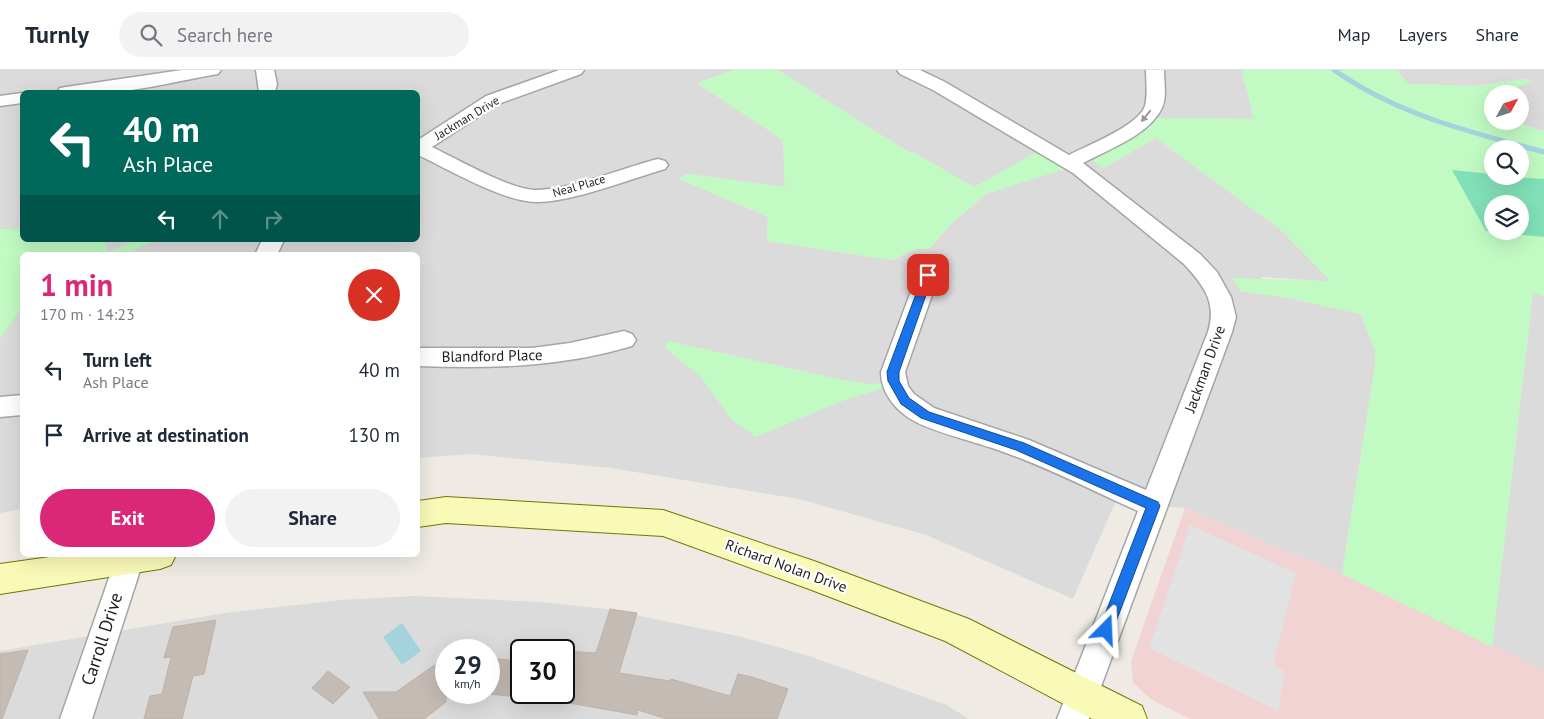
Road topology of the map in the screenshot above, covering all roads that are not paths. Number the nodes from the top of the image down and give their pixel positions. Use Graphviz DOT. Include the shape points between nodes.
graph roads {
  1 [pos="212,70"];
  2 [pos="265,70"];
  3 [pos="575,70"];
  4 [pos="906,70"];
  5 [pos="1155,70"];
  6 [pos="82,90"];
  7 [pos="267,90"];
  8 [pos="20,98"];
  9 [pos="0,101"];
  10 [pos="420,147"];
  11 [pos="420,149"];
  12 [pos="1070,162"];
  13 [pos="658,165"];
  14 [pos="928,275"];
  15 [pos="624,340"];
  16 [pos="420,357"];
  17 [pos="20,405"];
  18 [pos="0,407"];
  19 [pos="1154,506"];
  20 [pos="420,514"];
  21 [pos="130,557"];
  22 [pos="0,579"];
  23 [pos="1078,707"];
  24 [pos="76,719"];
  25 [pos="1129,719"];
  1 -- 6 [label="street"];
  2 -- 7 [label="street"];
  3 -- 10 [label="street, Jackman Drive" via="492,100"];
  4 -- 12 [label="street, Jackman Drive"];
  5 -- 12 [label="street, one-way" via="1154,101 1147,118"];
  8 -- 9 [label="street"];
  11 -- 13 [label="street, Neal Place" via="506,189 534,196 565,192"];
  12 -- 19 [label="street, Jackman Drive" via="1192,259 1209,277 1223,307 1220,332"];
  14 -- 19 [label="street" via="893,372 893,381 905,401 925,415 1020,447"];
  15 -- 16 [label="street, Blandford Place" via="532,357"];
  17 -- 18 [label="street"];
  19 -- 23 [label="street, Jackman Drive"];
  20 -- 23 [label="main road, Richard Nolan Drive" via="446,510 663,522 958,630"];
  21 -- 22 [label="main road"];
  21 -- 24 [label="street, Carroll Drive"];
  23 -- 25 [label="main road, Richard Nolan Drive"];
}
